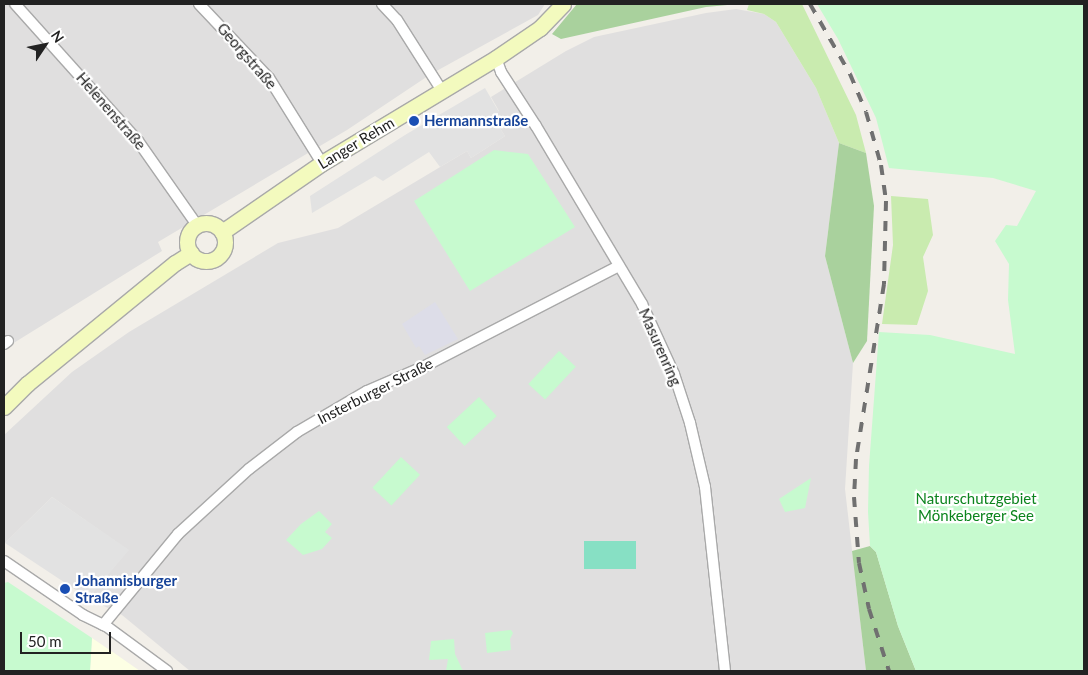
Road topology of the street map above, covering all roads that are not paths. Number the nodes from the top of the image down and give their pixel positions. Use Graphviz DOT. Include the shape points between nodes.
graph roads {
  1 [pos="15,4"];
  2 [pos="199,4"];
  3 [pos="382,4"];
  4 [pos="563,4"];
  5 [pos="496,58"];
  6 [pos="442,91"];
  7 [pos="322,163"];
  8 [pos="197,225"];
  9 [pos="222,232"];
  10 [pos="190,253"];
  11 [pos="619,266"];
  12 [pos="4,406"];
  13 [pos="4,562"];
  14 [pos="103,625"];
  15 [pos="167,671"];
  16 [pos="725,671"];
  1 -- 8 [label="street, Helenenstraße" via="138,141"];
  2 -- 7 [label="street, Georgstraße" via="269,78"];
  3 -- 6 [label="street" via="397,20"];
  4 -- 5 [label="street, Langer Rehm" via="540,28"];
  5 -- 6 [label="street, Langer Rehm"];
  5 -- 11 [label="street, Masurenring"];
  6 -- 7 [label="street, Langer Rehm"];
  7 -- 9 [label="street, Langer Rehm"];
  8 -- 9 [label="street" via="214,224"];
  8 -- 10 [label="street" via="187,240"];
  9 -- 10 [label="street" via="226,243 217,258 206,261"];
  10 -- 12 [label="street" via="175,262"];
  11 -- 14 [label="street, Insterburger Straße" via="425,366 367,391 297,432 249,469 178,534"];
  11 -- 16 [label="street, Masurenring" via="642,304 674,374 690,423 705,487"];
  13 -- 14 [label="street"];
  14 -- 15 [label="street"];
}
